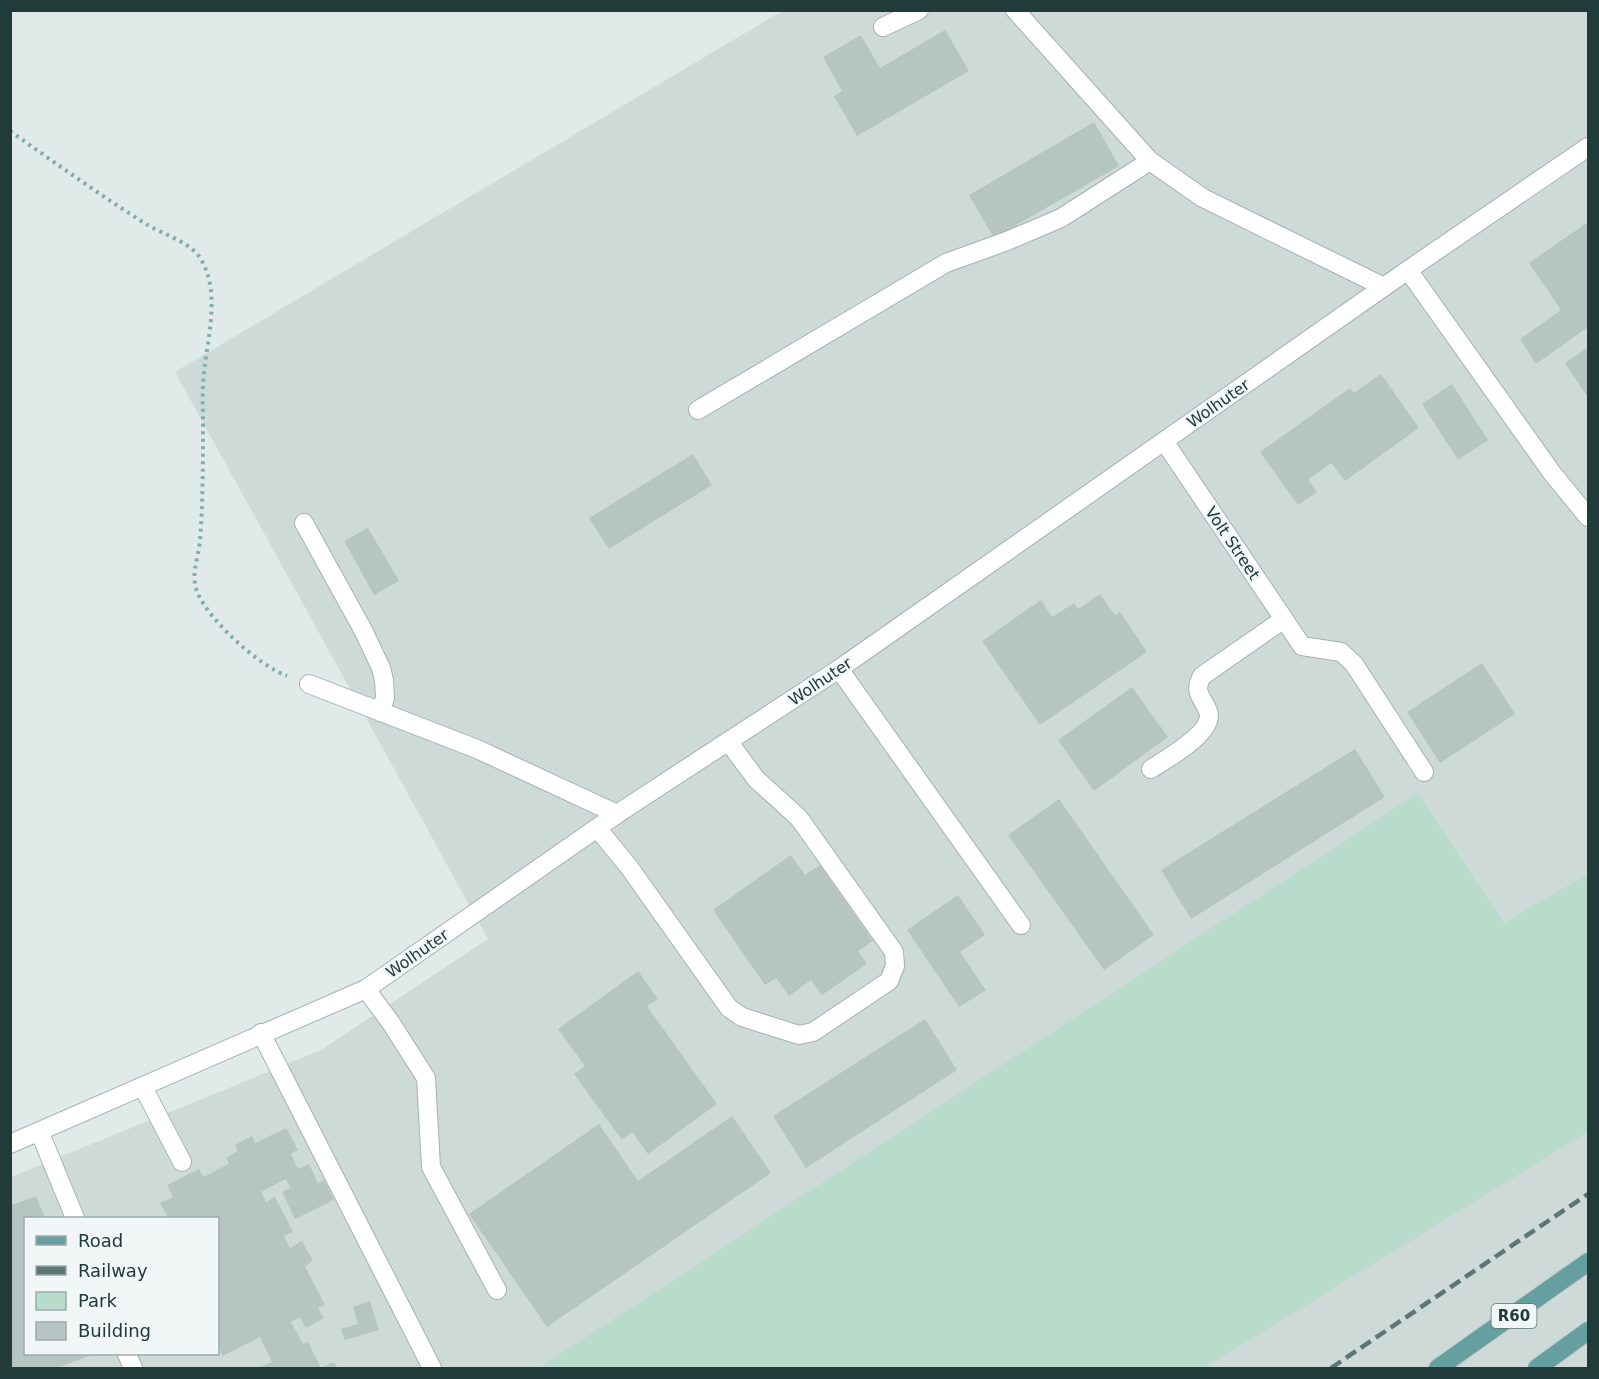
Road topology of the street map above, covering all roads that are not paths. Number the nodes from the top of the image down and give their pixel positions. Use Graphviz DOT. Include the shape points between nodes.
graph roads {
  1 [pos="919,10"];
  2 [pos="1015,10"];
  3 [pos="883,27"];
  4 [pos="1588,147"];
  5 [pos="1150,162"];
  6 [pos="1408,270"];
  7 [pos="1384,287"];
  8 [pos="698,410"];
  9 [pos="1164,441"];
  10 [pos="1588,518"];
  11 [pos="304,523"];
  12 [pos="1284,619"];
  13 [pos="839,669"];
  14 [pos="309,684"];
  15 [pos="380,712"];
  16 [pos="728,741"];
  17 [pos="1151,769"];
  18 [pos="1424,772"];
  19 [pos="617,814"];
  20 [pos="597,828"];
  21 [pos="1021,925"];
  22 [pos="366,989"];
  23 [pos="261,1033"];
  24 [pos="142,1086"];
  25 [pos="40,1132"];
  26 [pos="10,1144"];
  27 [pos="182,1162"];
  28 [pos="75,1217"];
  29 [pos="1588,1262"];
  30 [pos="497,1290"];
  31 [pos="1588,1331"];
  32 [pos="432,1368"];
  33 [pos="1438,1368"];
  34 [pos="1537,1368"];
  1 -- 3 [label="street"];
  2 -- 5 [label="street"];
  4 -- 6 [label="street, Wolhuter"];
  5 -- 7 [label="street" via="1203,198"];
  5 -- 8 [label="street" via="1061,218 946,263"];
  6 -- 7 [label="street, Wolhuter"];
  6 -- 10 [label="street"];
  7 -- 9 [label="street, Wolhuter"];
  9 -- 12 [label="street, Volt Street"];
  9 -- 13 [label="street, Wolhuter"];
  11 -- 15 [label="street" via="381,668 385,698"];
  12 -- 17 [label="street" via="1202,676 1197,685 1209,713 1207,727"];
  12 -- 18 [label="street, Volt Street" via="1302,646 1341,652 1354,664"];
  13 -- 16 [label="street, Wolhuter"];
  13 -- 21 [label="street"];
  14 -- 15 [label="street"];
  15 -- 19 [label="street" via="477,749"];
  16 -- 19 [label="street, Wolhuter"];
  16 -- 20 [label="street" via="756,779 799,818 894,952 896,966 889,981 813,1032 800,1035 742,1017 729,1008"];
  19 -- 20 [label="street, Wolhuter"];
  20 -- 22 [label="street, Wolhuter"];
  22 -- 23 [label="street, Wolhuter"];
  22 -- 30 [label="street" via="426,1078 431,1167"];
  23 -- 24 [label="street, Wolhuter"];
  23 -- 32 [label="street"];
  24 -- 25 [label="street, Wolhuter"];
  24 -- 27 [label="street"];
  25 -- 26 [label="street, Wolhuter"];
  25 -- 28 [label="street"];
  29 -- 33 [label="main road, R60"];
  31 -- 34 [label="main road"];
}
